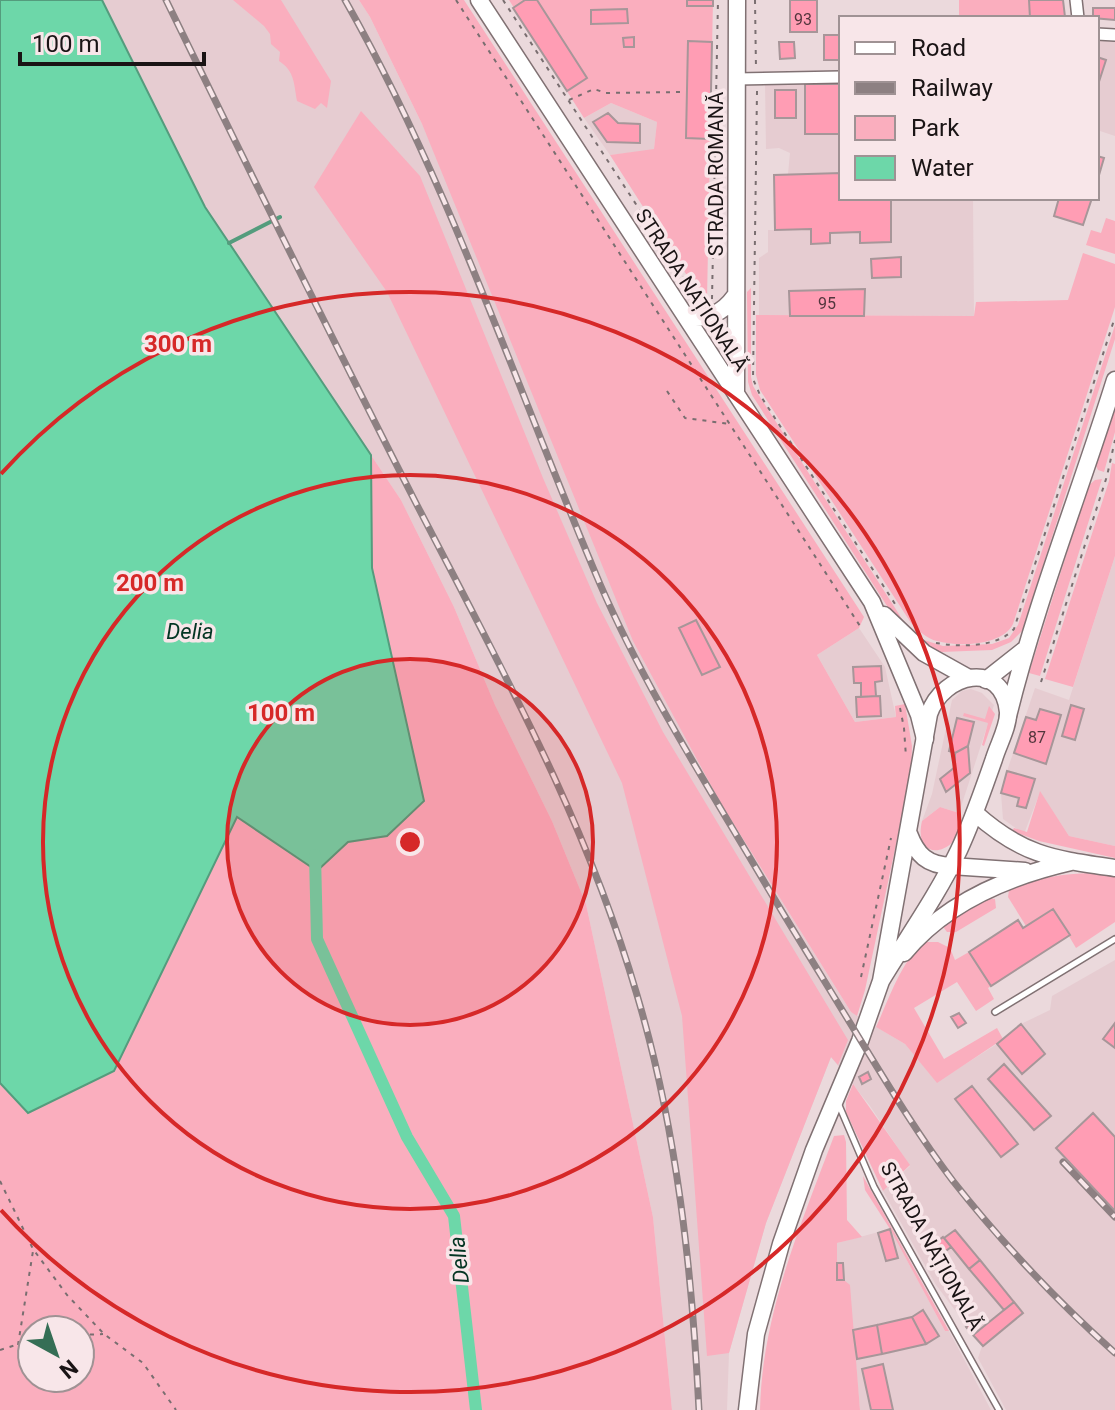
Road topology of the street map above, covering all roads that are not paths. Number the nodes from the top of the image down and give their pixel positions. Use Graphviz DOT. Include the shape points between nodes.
graph roads {
  1 [pos="479,0"];
  2 [pos="737,0"];
  3 [pos="839,77"];
  4 [pos="736,79"];
  5 [pos="735,296"];
  6 [pos="686,317"];
  7 [pos="1115,380"];
  8 [pos="736,395"];
  9 [pos="872,602"];
  10 [pos="1024,650"];
  11 [pos="967,677"];
  12 [pos="986,680"];
  13 [pos="1008,716"];
  14 [pos="926,742"];
  15 [pos="975,813"];
  16 [pos="901,833"];
  17 [pos="1071,862"];
  18 [pos="951,866"];
  19 [pos="1115,868"];
  20 [pos="1031,871"];
  21 [pos="1115,939"];
  22 [pos="881,981"];
  23 [pos="995,1012"];
  24 [pos="836,1098"];
  25 [pos="747,1410"];
  26 [pos="999,1410"];
  1 -- 6 [label="main road, STRADA NAȚIONALĂ"];
  2 -- 4 [label="main road, STRADA ROMANĂ"];
  3 -- 4 [label="street"];
  4 -- 5 [label="main road, STRADA ROMANĂ"];
  5 -- 6 [label="main road" via="708,317"];
  5 -- 8 [label="main road, STRADA ROMANĂ"];
  6 -- 8 [label="main road, STRADA NAȚIONALĂ"];
  7 -- 10 [label="main road, STRADA NAȚIONALĂ"];
  8 -- 9 [label="main road, STRADA NAȚIONALĂ"];
  9 -- 11 [label="main road, STRADA NAȚIONALĂ" via="924,653"];
  9 -- 14 [label="main road, STRADA NAȚIONALĂ"];
  10 -- 12 [label="main road"];
  10 -- 13 [label="main road, STRADA NAȚIONALĂ"];
  11 -- 12 [label="main road, STRADA NAȚIONALĂ"];
  11 -- 14 [label="main road, STRADA NAȚIONALĂ" via="937,697"];
  12 -- 13 [label="main road" via="1001,692"];
  13 -- 15 [label="main road, STRADA NAȚIONALĂ"];
  14 -- 16 [label="main road, STRADA NAȚIONALĂ"];
  15 -- 17 [label="main road" via="1014,843"];
  15 -- 18 [label="main road, STRADA NAȚIONALĂ"];
  16 -- 18 [label="main road" via="922,858"];
  16 -- 22 [label="main road, STRADA NAȚIONALĂ"];
  17 -- 19 [label="main road"];
  17 -- 20 [label="main road"];
  18 -- 20 [label="main road"];
  18 -- 22 [label="main road, STRADA NAȚIONALĂ"];
  20 -- 22 [label="main road" via="948,913 913,942"];
  21 -- 23 [label="lane"];
  22 -- 24 [label="main road, STRADA NAȚIONALĂ"];
  24 -- 25 [label="main road, STRADA NAȚIONALĂ" via="765,1297"];
  24 -- 26 [label="lane, STRADA NAȚIONALĂ" via="874,1187"];
}
